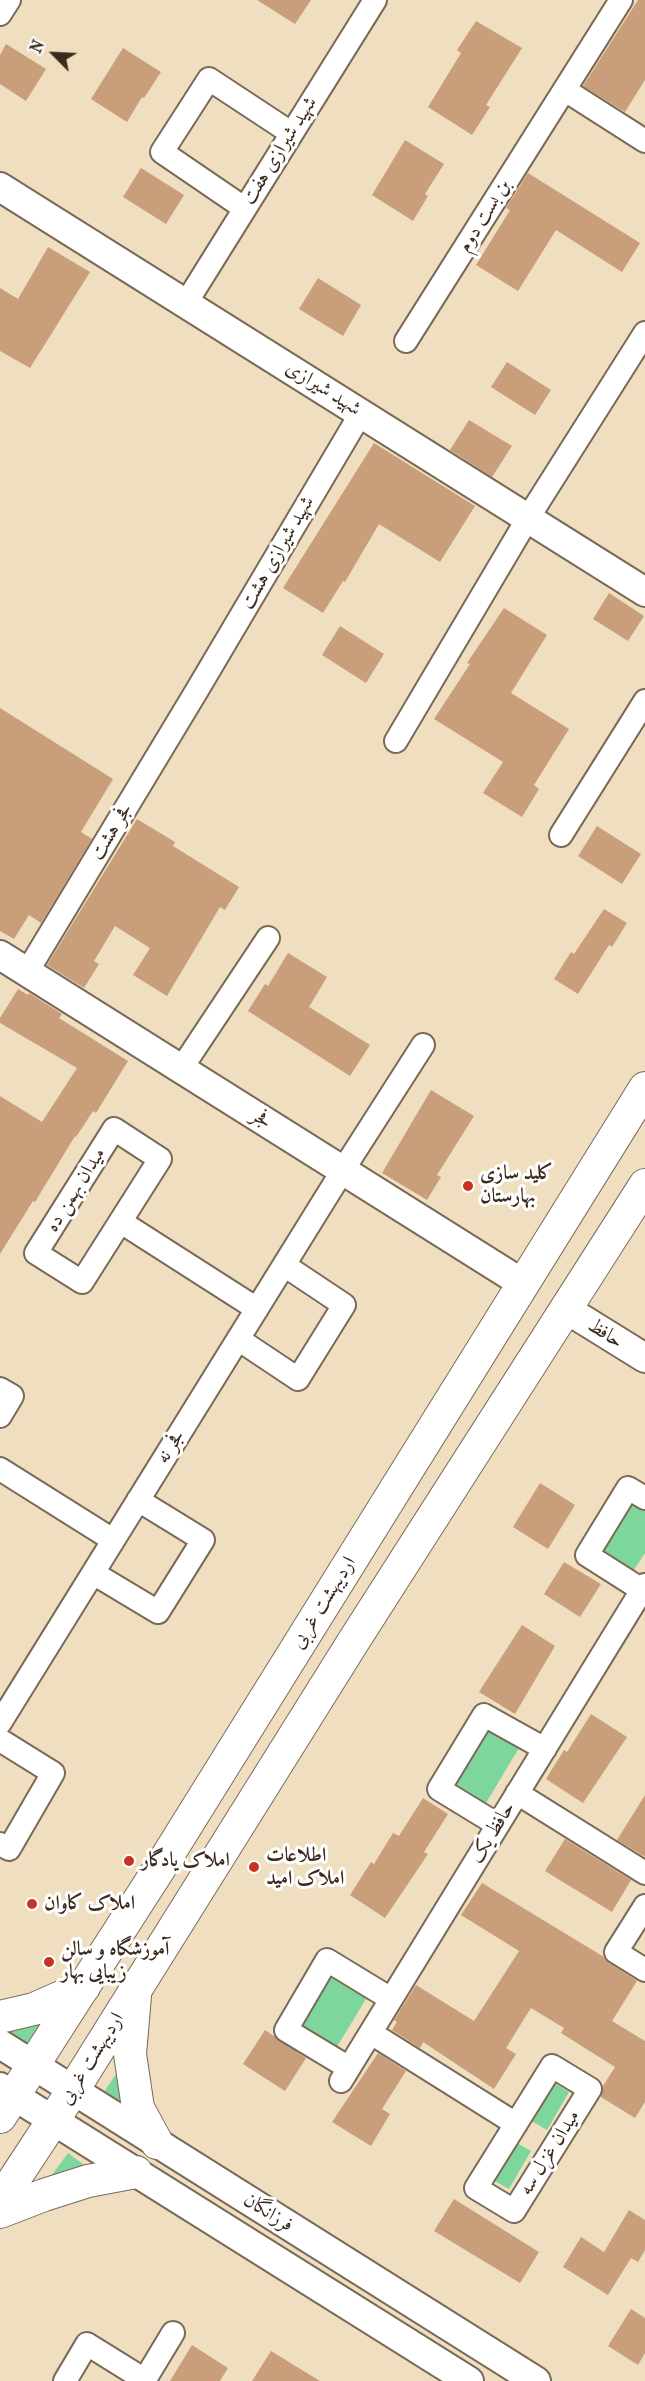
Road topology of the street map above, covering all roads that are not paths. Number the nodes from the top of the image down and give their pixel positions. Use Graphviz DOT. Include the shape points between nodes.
graph roads {
  1 [pos="9,0"];
  2 [pos="375,0"];
  3 [pos="621,0"];
  4 [pos="0,14"];
  5 [pos="565,90"];
  6 [pos="291,133"];
  7 [pos="645,141"];
  8 [pos="0,187"];
  9 [pos="244,208"];
  10 [pos="186,303"];
  11 [pos="645,333"];
  12 [pos="406,341"];
  13 [pos="361,413"];
  14 [pos="528,518"];
  15 [pos="645,592"];
  16 [pos="196,692"];
  17 [pos="645,701"];
  18 [pos="396,741"];
  19 [pos="561,835"];
  20 [pos="268,938"];
  21 [pos="0,955"];
  22 [pos="27,972"];
  23 [pos="423,1045"];
  24 [pos="181,1069"];
  25 [pos="645,1088"];
  26 [pos="343,1170"];
  27 [pos="645,1185"];
  28 [pos="121,1222"];
  29 [pos="284,1265"];
  30 [pos="522,1283"];
  31 [pos="257,1309"];
  32 [pos="566,1309"];
  33 [pos="238,1339"];
  34 [pos="645,1358"];
  35 [pos="0,1389"];
  36 [pos="0,1416"];
  37 [pos="0,1469"];
  38 [pos="645,1498"];
  39 [pos="138,1500"];
  40 [pos="113,1540"];
  41 [pos="93,1573"];
  42 [pos="644,1588"];
  43 [pos="0,1724"];
  44 [pos="0,1740"];
  45 [pos="545,1749"];
  46 [pos="517,1793"];
  47 [pos="498,1825"];
  48 [pos="0,1844"];
  49 [pos="645,1873"];
  50 [pos="645,1906"];
  51 [pos="645,1971"];
  52 [pos="84,1987"];
  53 [pos="136,1989"];
  54 [pos="391,1999"];
  55 [pos="0,2017"];
  56 [pos="371,2033"];
  57 [pos="0,2044"];
  58 [pos="32,2065"];
  59 [pos="73,2090"];
  60 [pos="4,2099"];
  61 [pos="53,2120"];
  62 [pos="516,2124"];
  63 [pos="156,2142"];
  64 [pos="136,2172"];
  65 [pos="0,2201"];
  66 [pos="0,2212"];
  67 [pos="173,2333"];
  68 [pos="145,2380"];
  69 [pos="65,2381"];
  70 [pos="469,2381"];
  71 [pos="536,2381"];
  1 -- 4 [label="street"];
  2 -- 6 [label="street, شهید شیرازی هفت"];
  3 -- 5 [label="street, بن بست دوم"];
  5 -- 7 [label="street"];
  5 -- 12 [label="street, بن بست دوم"];
  6 -- 9 [label="street, شهید شیرازی هفت"];
  6 -- 9 [label="street" via="209,79 162,152"];
  8 -- 10 [label="street, شهید شیرازی"];
  9 -- 10 [label="street, شهید شیرازی هفت"];
  10 -- 13 [label="street, شهید شیرازی"];
  11 -- 14 [label="street"];
  13 -- 14 [label="street, شهید شیرازی"];
  13 -- 16 [label="street, شهید شیرازی هشت"];
  14 -- 15 [label="street, شهید شیرازی"];
  14 -- 18 [label="street"];
  16 -- 22 [label="street, فجر هشت"];
  17 -- 19 [label="street"];
  20 -- 24 [label="street"];
  21 -- 22 [label="street, فجر"];
  22 -- 24 [label="street, فجر"];
  23 -- 26 [label="street, فجر نه"];
  24 -- 26 [label="street, فجر"];
  25 -- 30 [label="main road, اردیبهشت غربی"];
  26 -- 29 [label="street, فجر نه"];
  26 -- 30 [label="street, فجر"];
  27 -- 32 [label="main road, اردیبهشت غربی"];
  28 -- 28 [label="street, میدان بهمن ده" via="160,1159 114,1129 36,1253 82,1282"];
  28 -- 31 [label="street"];
  29 -- 31 [label="street, فجر نه"];
  29 -- 33 [label="street" via="344,1305 298,1379"];
  30 -- 52 [label="main road, اردیبهشت غربی"];
  31 -- 33 [label="street, فجر نه"];
  32 -- 34 [label="street, حافظ"];
  32 -- 53 [label="main road, اردیبهشت غربی"];
  33 -- 39 [label="street, فجر نه"];
  35 -- 36 [label="street" via="12,1396"];
  37 -- 40 [label="street"];
  38 -- 42 [label="street" via="628,1488 587,1555"];
  39 -- 40 [label="street, فجر نه"];
  39 -- 41 [label="street" via="203,1540 158,1612"];
  40 -- 41 [label="street, فجر نه"];
  41 -- 43 [label="street, فجر نه"];
  42 -- 45 [label="street, حافظ یک"];
  44 -- 48 [label="street" via="53,1773 9,1849"];
  45 -- 46 [label="street, حافظ یک"];
  45 -- 47 [label="street" via="484,1715 439,1789"];
  46 -- 47 [label="street, حافظ یک"];
  46 -- 49 [label="street"];
  47 -- 54 [label="street, حافظ یک"];
  50 -- 51 [label="street" via="616,1952"];
  52 -- 55 [label="main road" via="34,2009"];
  52 -- 58 [label="main road, اردیبهشت غربی"];
  53 -- 59 [label="main road, اردیبهشت غربی"];
  53 -- 63 [label="main road" via="130,2055 138,2108"];
  54 -- 56 [label="street, حافظ یک"];
  54 -- 56 [label="street, حافظ یک" via="327,1960 286,2030 345,2074"];
  56 -- 62 [label="street"];
  57 -- 58 [label="street, فرزانگان"];
  58 -- 59 [label="street, فرزانگان"];
  58 -- 60 [label="main road, اردیبهشت غربی"];
  59 -- 61 [label="main road, اردیبهشت غربی"];
  59 -- 63 [label="street, فرزانگان"];
  60 -- 61 [label="street, فرزانگان"];
  61 -- 64 [label="street, فرزانگان"];
  61 -- 65 [label="main road, اردیبهشت غربی"];
  62 -- 62 [label="street, میدان غزل سه" via="552,2066 590,2089 514,2211 476,2188"];
  63 -- 71 [label="street, فرزانگان"];
  64 -- 66 [label="main road" via="88,2181"];
  64 -- 70 [label="street, فرزانگان"];
  67 -- 68 [label="street"];
  68 -- 69 [label="street" via="87,2344"];
}
